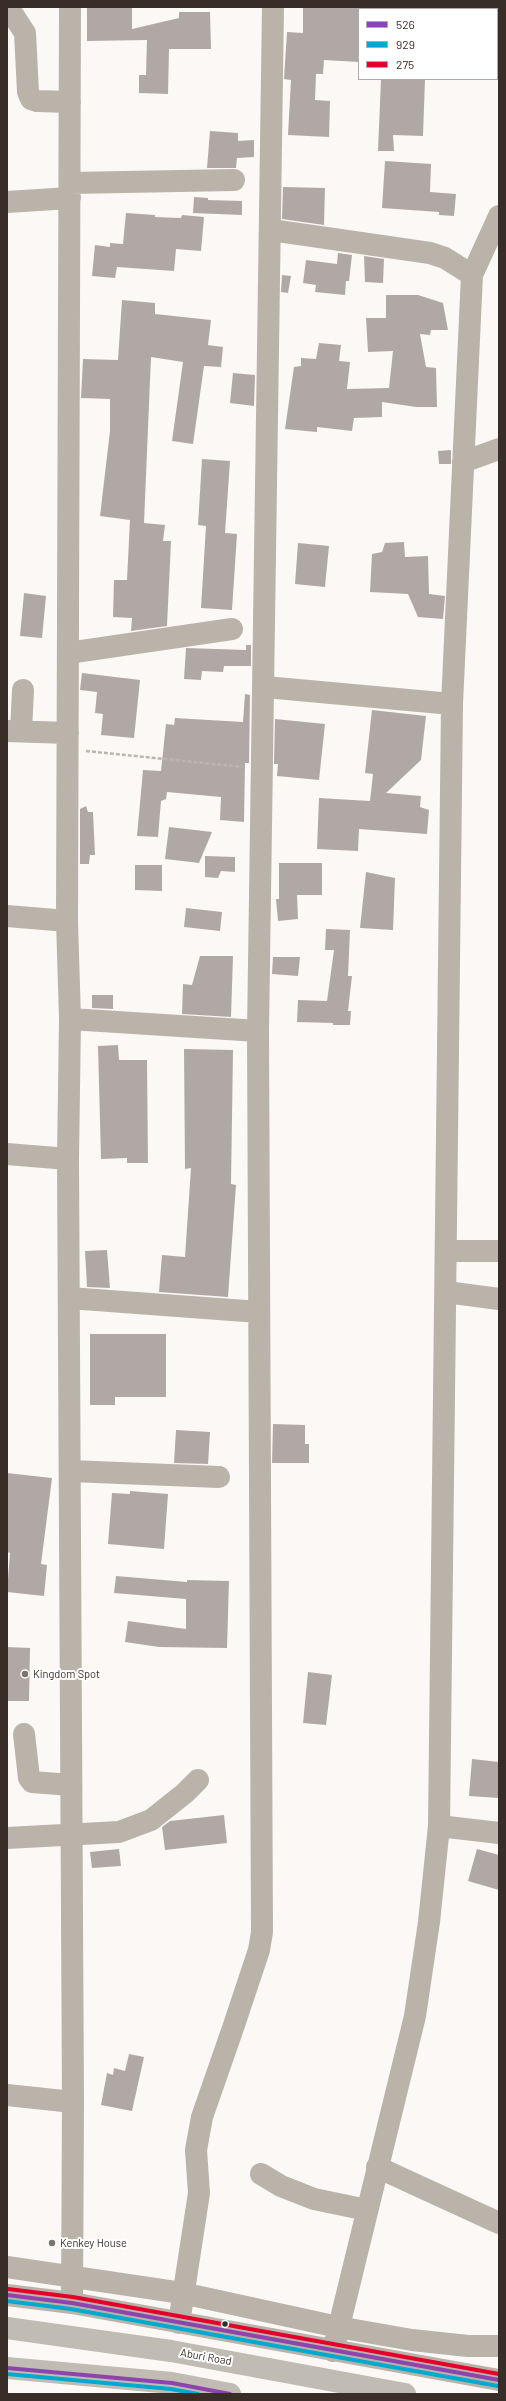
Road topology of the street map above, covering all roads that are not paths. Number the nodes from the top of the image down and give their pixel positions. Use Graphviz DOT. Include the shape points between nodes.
graph roads {
  1 [pos="8,7"];
  2 [pos="70,7"];
  3 [pos="274,7"];
  4 [pos="70,102"];
  5 [pos="234,180"];
  6 [pos="70,191"];
  7 [pos="7,202"];
  8 [pos="499,216"];
  9 [pos="271,230"];
  10 [pos="472,275"];
  11 [pos="499,449"];
  12 [pos="463,462"];
  13 [pos="232,629"];
  14 [pos="68,652"];
  15 [pos="265,688"];
  16 [pos="23,690"];
  17 [pos="452,704"];
  18 [pos="14,731"];
  19 [pos="68,741"];
  20 [pos="7,916"];
  21 [pos="67,921"];
  22 [pos="70,1019"];
  23 [pos="258,1031"];
  24 [pos="7,1154"];
  25 [pos="68,1159"];
  26 [pos="446,1251"];
  27 [pos="499,1251"];
  28 [pos="446,1292"];
  29 [pos="69,1298"];
  30 [pos="499,1299"];
  31 [pos="259,1312"];
  32 [pos="70,1471"];
  33 [pos="219,1477"];
  34 [pos="24,1734"];
  35 [pos="198,1780"];
  36 [pos="72,1785"];
  37 [pos="439,1826"];
  38 [pos="499,1834"];
  39 [pos="72,1836"];
  40 [pos="7,1838"];
  41 [pos="7,2095"];
  42 [pos="73,2102"];
  43 [pos="377,2168"];
  44 [pos="261,2174"];
  45 [pos="367,2210"];
  46 [pos="499,2223"];
  47 [pos="7,2267"];
  48 [pos="74,2277"];
  49 [pos="182,2293"];
  50 [pos="7,2295"];
  51 [pos="72,2303"];
  52 [pos="178,2323"];
  53 [pos="338,2327"];
  54 [pos="7,2328"];
  55 [pos="499,2346"];
  56 [pos="333,2351"];
  57 [pos="7,2368"];
  58 [pos="499,2380"];
  59 [pos="230,2394"];
  60 [pos="405,2394"];
  1 -- 4 [label="street" via="25,33 28,92 31,99"];
  2 -- 4 [label="street"];
  3 -- 9 [label="street"];
  4 -- 6 [label="street"];
  5 -- 6 [label="street"];
  6 -- 7 [label="street"];
  6 -- 14 [label="street"];
  8 -- 10 [label="street"];
  9 -- 10 [label="street" via="430,253 445,258"];
  9 -- 15 [label="street"];
  10 -- 12 [label="street"];
  11 -- 12 [label="street"];
  12 -- 17 [label="street"];
  13 -- 14 [label="street"];
  14 -- 19 [label="street"];
  15 -- 17 [label="street"];
  15 -- 23 [label="street"];
  16 -- 18 [label="street"];
  17 -- 26 [label="street"];
  18 -- 19 [label="street"];
  19 -- 21 [label="street"];
  20 -- 21 [label="street"];
  21 -- 22 [label="street"];
  22 -- 23 [label="street"];
  22 -- 25 [label="street"];
  23 -- 31 [label="street"];
  24 -- 25 [label="street"];
  25 -- 29 [label="street"];
  26 -- 27 [label="street"];
  26 -- 28 [label="street"];
  28 -- 30 [label="street"];
  28 -- 37 [label="street"];
  29 -- 31 [label="street"];
  29 -- 32 [label="street"];
  31 -- 49 [label="street" via="262,1932 233,2028 202,2117 196,2150 199,2193"];
  32 -- 33 [label="street"];
  32 -- 36 [label="street"];
  34 -- 36 [label="street" via="29,1778 32,1782"];
  35 -- 39 [label="street" via="151,1820 119,1832"];
  36 -- 39 [label="street"];
  37 -- 38 [label="street"];
  37 -- 43 [label="street" via="429,1922 415,2016"];
  39 -- 40 [label="street"];
  39 -- 42 [label="street"];
  41 -- 42 [label="street"];
  42 -- 48 [label="street"];
  43 -- 45 [label="street"];
  43 -- 46 [label="street"];
  44 -- 45 [label="street" via="281,2186 314,2199"];
  45 -- 53 [label="street"];
  47 -- 48 [label="street"];
  48 -- 49 [label="street"];
  48 -- 51 [label="street"];
  49 -- 52 [label="street"];
  49 -- 53 [label="street"];
  50 -- 51 [label="street"];
  51 -- 52 [label="street"];
  52 -- 56 [label="street"];
  53 -- 55 [label="street" via="433,2343"];
  53 -- 56 [label="street"];
  54 -- 60 [label="highway, Aburi Road" via="171,2351"];
  56 -- 58 [label="street"];
  57 -- 59 [label="highway" via="172,2383"];
}
